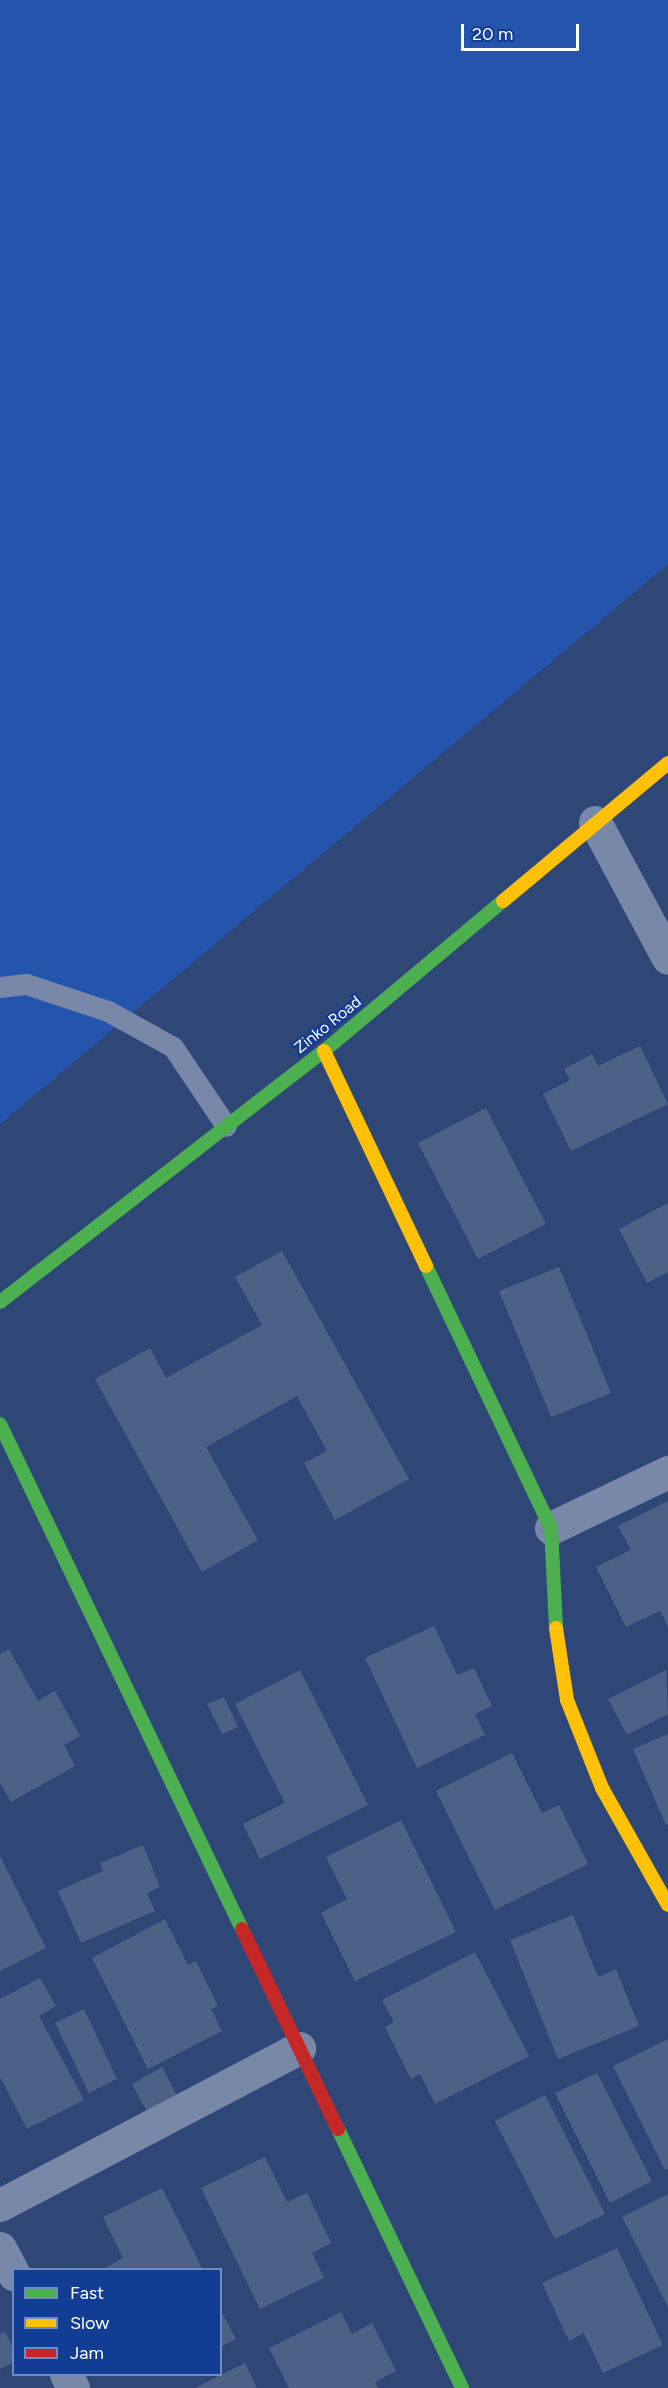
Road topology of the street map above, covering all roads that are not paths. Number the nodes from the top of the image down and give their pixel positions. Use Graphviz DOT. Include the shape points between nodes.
graph roads {
  1 [pos="668,763"];
  2 [pos="595,822"];
  3 [pos="668,958"];
  4 [pos="0,987"];
  5 [pos="324,1051"];
  6 [pos="226,1126"];
  7 [pos="0,1302"];
  8 [pos="0,1424"];
  9 [pos="668,1472"];
  10 [pos="550,1528"];
  11 [pos="668,1905"];
  12 [pos="299,2048"];
  13 [pos="0,2205"];
  14 [pos="0,2248"];
  15 [pos="12,2270"];
  16 [pos="462,2388"];
  1 -- 2 [label="street, Zinko Road"];
  2 -- 3 [label="street"];
  2 -- 5 [label="street, Zinko Road"];
  4 -- 6 [label="lane" via="26,984 108,1011 173,1047"];
  5 -- 6 [label="street, Zinko Road"];
  5 -- 10 [label="street"];
  6 -- 7 [label="street, Zinko Road"];
  8 -- 12 [label="street"];
  9 -- 10 [label="street"];
  10 -- 11 [label="street" via="554,1617 567,1700 602,1788"];
  12 -- 13 [label="street"];
  12 -- 16 [label="street"];
  14 -- 15 [label="street"];
}
